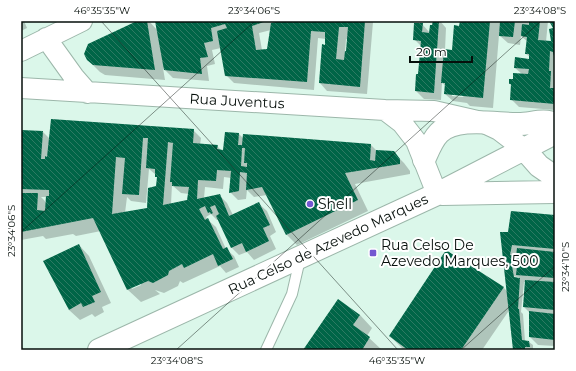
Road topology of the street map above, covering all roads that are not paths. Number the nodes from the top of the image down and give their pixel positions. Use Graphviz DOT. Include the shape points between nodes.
graph roads {
  1 [pos="82,21"];
  2 [pos="46,38"];
  3 [pos="21,51"];
  4 [pos="21,88"];
  5 [pos="88,93"];
  6 [pos="385,110"];
  7 [pos="482,122"];
  8 [pos="555,124"];
  9 [pos="555,133"];
  10 [pos="524,149"];
  11 [pos="424,160"];
  12 [pos="555,177"];
  13 [pos="555,192"];
  14 [pos="436,194"];
  15 [pos="301,257"];
  16 [pos="99,350"];
  17 [pos="266,350"];
  1 -- 2 [label="street"];
  2 -- 3 [label="street"];
  2 -- 5 [label="street"];
  4 -- 5 [label="street, Rua Juventus"];
  5 -- 6 [label="street, Rua Juventus"];
  6 -- 7 [label="street, Rua Juventus" via="434,111"];
  6 -- 11 [label="street" via="402,123 416,141"];
  7 -- 8 [label="main road" via="517,124 543,121"];
  7 -- 10 [label="street, Rua Juventus" via="499,130"];
  7 -- 11 [label="main road" via="460,124 439,133"];
  9 -- 10 [label="main road, Rua Celso de Azevedo Marques"];
  10 -- 12 [label="main road, Rua Juventus" via="539,166"];
  10 -- 14 [label="main road, Rua Celso de Azevedo Marques"];
  11 -- 14 [label="street"];
  13 -- 14 [label="main road"];
  14 -- 15 [label="main road, Rua Celso de Azevedo Marques"];
  15 -- 16 [label="main road, Rua Celso de Azevedo Marques"];
  15 -- 17 [label="lane" via="292,294"];
}
